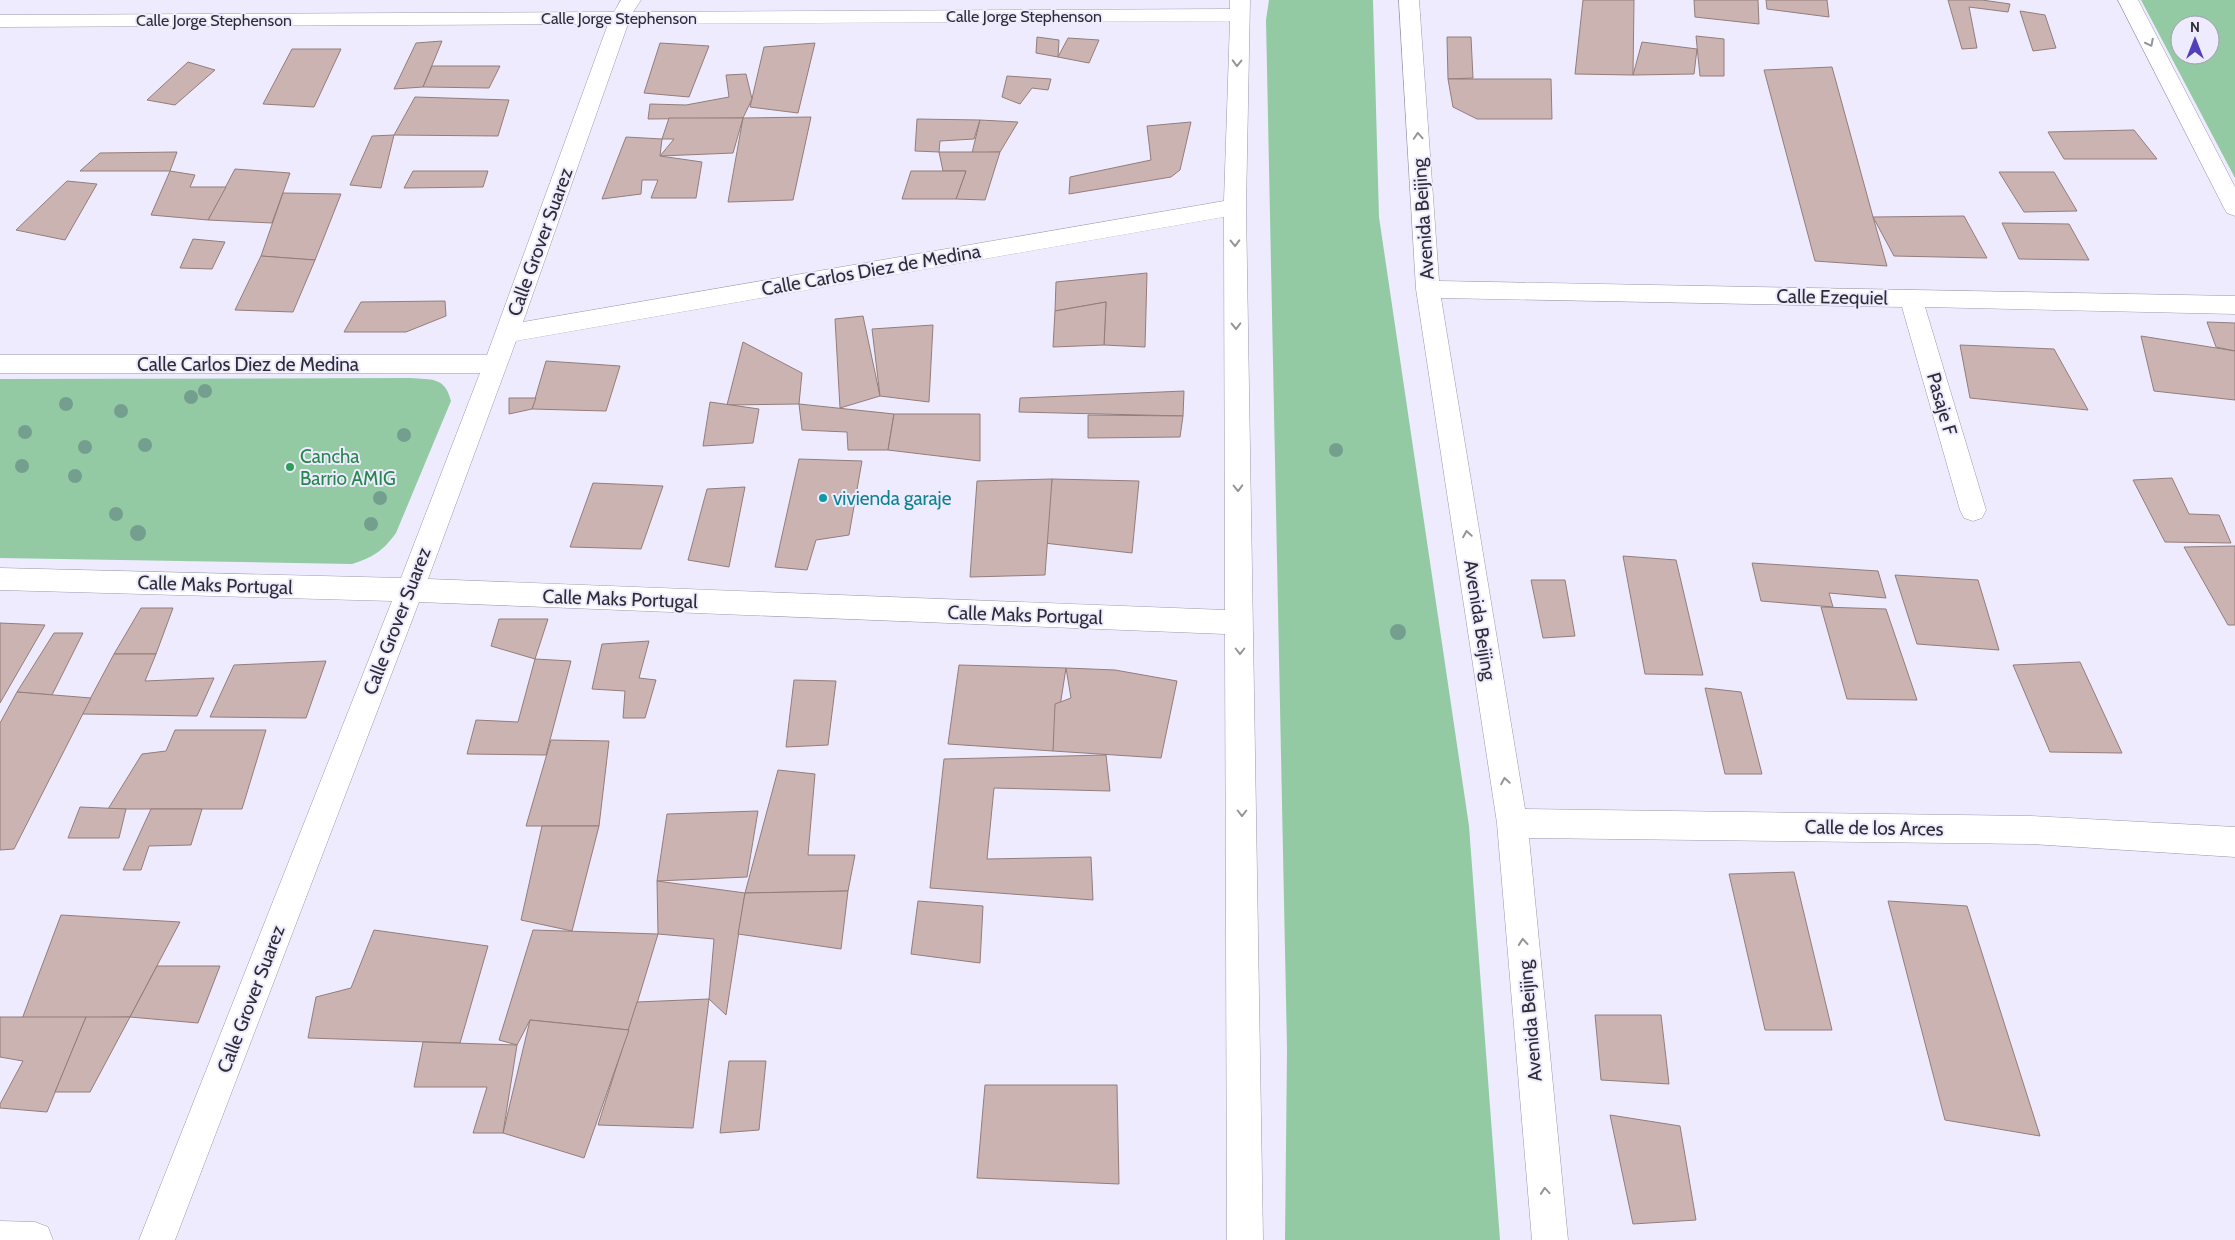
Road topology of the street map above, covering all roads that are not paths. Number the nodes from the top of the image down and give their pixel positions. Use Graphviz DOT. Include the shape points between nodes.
graph roads {
  1 [pos="274,0"];
  2 [pos="1409,0"];
  3 [pos="2128,0"];
  4 [pos="1239,7"];
  5 [pos="626,9"];
  6 [pos="261,20"];
  7 [pos="0,21"];
  8 [pos="1235,207"];
  9 [pos="2235,208"];
  10 [pos="1428,289"];
  11 [pos="1911,298"];
  12 [pos="2235,305"];
  13 [pos="507,334"];
  14 [pos="0,364"];
  15 [pos="495,364"];
  16 [pos="1973,510"];
  17 [pos="0,579"];
  18 [pos="410,590"];
  19 [pos="1240,623"];
  20 [pos="1512,823"];
  21 [pos="2235,842"];
  22 [pos="0,1239"];
  23 [pos="35,1240"];
  24 [pos="157,1240"];
  25 [pos="1245,1240"];
  26 [pos="1550,1240"];
  1 -- 6 [label="street"];
  10 -- 2 [label="street, Avenida Beijing, one-way"];
  3 -- 9 [label="street, one-way"];
  4 -- 5 [label="street, Calle Jorge Stephenson"];
  4 -- 8 [label="street, one-way"];
  5 -- 6 [label="street, Calle Jorge Stephenson"];
  5 -- 13 [label="street, Calle Grover Suarez"];
  6 -- 7 [label="street, Calle Jorge Stephenson"];
  8 -- 13 [label="street, Calle Carlos Diez de Medina"];
  8 -- 19 [label="street, one-way"];
  10 -- 11 [label="street, Calle Ezequiel"];
  20 -- 10 [label="street, Avenida Beijing, one-way"];
  11 -- 12 [label="street, Calle Ezequiel"];
  11 -- 16 [label="street, Pasaje F"];
  13 -- 15 [label="street, Calle Grover Suarez"];
  14 -- 15 [label="street, Calle Carlos Diez de Medina"];
  15 -- 18 [label="street, Calle Grover Suarez"];
  17 -- 18 [label="street, Calle Maks Portugal"];
  18 -- 19 [label="street, Calle Maks Portugal"];
  18 -- 24 [label="street, Calle Grover Suarez"];
  19 -- 25 [label="street, one-way"];
  20 -- 21 [label="street, Calle de los Arces" via="2031,830"];
  26 -- 20 [label="street, Avenida Beijing, one-way"];
  22 -- 23 [label="street"];
}
